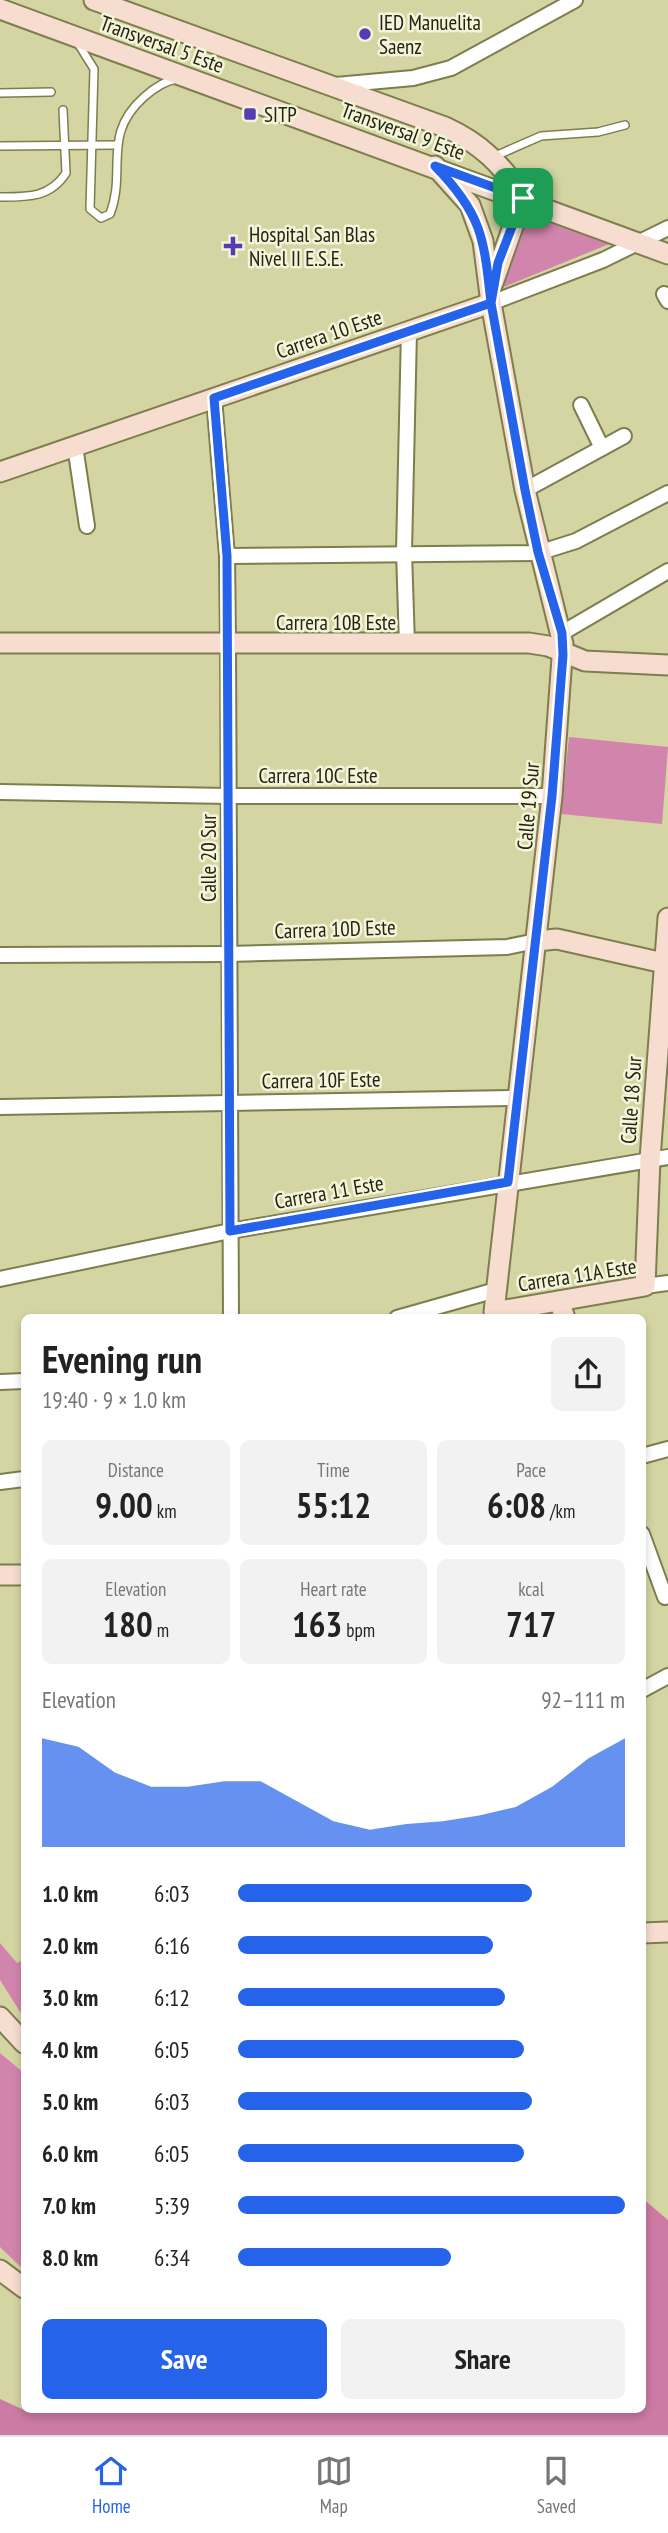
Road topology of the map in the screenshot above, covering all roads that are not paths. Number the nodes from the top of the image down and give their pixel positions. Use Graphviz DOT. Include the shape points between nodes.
graph roads {
  1 [pos="94,0"];
  2 [pos="575,0"];
  3 [pos="0,9"];
  4 [pos="66,33"];
  5 [pos="191,78"];
  6 [pos="328,86"];
  7 [pos="51,92"];
  8 [pos="0,93"];
  9 [pos="64,110"];
  10 [pos="307,121"];
  11 [pos="625,125"];
  12 [pos="92,143"];
  13 [pos="65,144"];
  14 [pos="116,145"];
  15 [pos="0,146"];
  16 [pos="492,157"];
  17 [pos="435,166"];
  18 [pos="0,197"];
  19 [pos="523,198"];
  20 [pos="668,228"];
  21 [pos="640,243"];
  22 [pos="668,254"];
  23 [pos="491,303"];
  24 [pos="409,331"];
  25 [pos="214,398"];
  26 [pos="581,405"];
  27 [pos="624,436"];
  28 [pos="75,446"];
  29 [pos="602,448"];
  30 [pos="0,472"];
  31 [pos="525,490"];
  32 [pos="668,492"];
  33 [pos="87,526"];
  34 [pos="404,552"];
  35 [pos="538,552"];
  36 [pos="227,556"];
  37 [pos="668,571"];
  38 [pos="562,633"];
  39 [pos="0,643"];
  40 [pos="228,644"];
  41 [pos="407,645"];
  42 [pos="563,655"];
  43 [pos="668,665"];
  44 [pos="0,792"];
  45 [pos="229,796"];
  46 [pos="552,796"];
  47 [pos="668,918"];
  48 [pos="536,941"];
  49 [pos="229,954"];
  50 [pos="0,955"];
  51 [pos="666,964"];
  52 [pos="517,1098"];
  53 [pos="230,1103"];
  54 [pos="0,1107"];
  55 [pos="659,1158"];
  56 [pos="508,1182"];
  57 [pos="230,1231"];
  58 [pos="0,1279"];
  59 [pos="667,1285"];
  60 [pos="645,1286"];
  61 [pos="496,1290"];
  62 [pos="562,1309"];
  63 [pos="231,1314"];
  64 [pos="411,1314"];
  65 [pos="493,1314"];
  66 [pos="504,1314"];
  67 [pos="21,1381"];
  68 [pos="0,1382"];
  69 [pos="668,1449"];
  70 [pos="646,1455"];
  71 [pos="21,1479"];
  72 [pos="0,1482"];
  73 [pos="646,1546"];
  74 [pos="0,1575"];
  75 [pos="21,1575"];
  76 [pos="665,1597"];
  77 [pos="668,1676"];
  78 [pos="646,1688"];
  79 [pos="668,1932"];
  80 [pos="646,1933"];
  81 [pos="0,2017"];
  82 [pos="21,2040"];
  83 [pos="0,2270"];
  84 [pos="21,2286"];
  1 -- 6 [label="street, Transversal 5 Este"];
  2 -- 6 [label="street" via="451,68 413,78"];
  3 -- 4 [label="street, Transversal 5 Este"];
  4 -- 5 [label="street, Transversal 5 Este"];
  4 -- 12 [label="lane" via="86,52 94,69"];
  5 -- 10 [label="street, Transversal 5 Este"];
  5 -- 14 [label="lane" via="161,84 133,106 123,119"];
  6 -- 16 [label="street, Transversal 9 Este" via="445,127"];
  7 -- 8 [label="lane"];
  9 -- 13 [label="lane"];
  10 -- 17 [label="street, Transversal 9 Este"];
  11 -- 16 [label="lane" via="541,136"];
  12 -- 13 [label="lane"];
  12 -- 14 [label="lane"];
  12 -- 14 [label="lane" via="90,209 101,218 110,214 114,204"];
  13 -- 15 [label="lane"];
  13 -- 18 [label="lane" via="66,173 57,184 34,197"];
  16 -- 19 [label="street, Transversal 9 Este"];
  17 -- 19 [label="street, Transversal 9 Este"];
  17 -- 23 [label="street, Calle 19 Sur" via="470,205 478,224"];
  19 -- 21 [label="street, Transversal 9 Este"];
  19 -- 23 [label="street, Calle 19 Sur" via="498,263"];
  20 -- 21 [label="street, Carrera 10 Este"];
  21 -- 22 [label="street, Transversal 9 Este"];
  21 -- 23 [label="street, Carrera 10 Este"];
  23 -- 24 [label="street, Carrera 10 Este"];
  23 -- 31 [label="street, Calle 19 Sur"];
  24 -- 25 [label="street, Carrera 10 Este"];
  24 -- 34 [label="street"];
  25 -- 28 [label="street, Carrera 10 Este"];
  25 -- 36 [label="street, Calle 20 Sur"];
  26 -- 29 [label="street"];
  27 -- 29 [label="street"];
  28 -- 30 [label="street, Carrera 10 Este"];
  28 -- 33 [label="street"];
  29 -- 31 [label="street"];
  31 -- 35 [label="street, Calle 19 Sur"];
  32 -- 35 [label="street" via="576,541"];
  34 -- 35 [label="street"];
  34 -- 36 [label="street"];
  34 -- 41 [label="street"];
  35 -- 38 [label="street, Calle 19 Sur"];
  36 -- 40 [label="street, Calle 20 Sur"];
  37 -- 38 [label="street"];
  38 -- 42 [label="street, Calle 19 Sur"];
  39 -- 40 [label="street, Carrera 10B Este"];
  40 -- 41 [label="street, Carrera 10B Este"];
  40 -- 45 [label="street, Calle 20 Sur"];
  41 -- 42 [label="street, Carrera 10B Este" via="530,643"];
  42 -- 43 [label="street, Carrera 10B Este" via="601,664"];
  42 -- 46 [label="street, Calle 19 Sur"];
  44 -- 45 [label="street, Carrera 10C Este"];
  45 -- 46 [label="street, Carrera 10C Este"];
  45 -- 49 [label="street, Calle 20 Sur"];
  46 -- 48 [label="street, Calle 19 Sur"];
  47 -- 51 [label="street, Calle 18 Sur"];
  48 -- 49 [label="street, Carrera 10D Este" via="507,947"];
  48 -- 51 [label="street, Carrera 10D Este" via="557,939"];
  48 -- 52 [label="street, Calle 19 Sur"];
  49 -- 50 [label="street, Carrera 10D Este"];
  49 -- 53 [label="street, Calle 20 Sur"];
  51 -- 55 [label="street, Calle 18 Sur"];
  52 -- 53 [label="street, Carrera 10F Este"];
  52 -- 56 [label="street, Calle 19 Sur"];
  53 -- 54 [label="street, Carrera 10F Este"];
  53 -- 57 [label="street, Calle 20 Sur"];
  55 -- 56 [label="street, Carrera 11 Este"];
  55 -- 60 [label="street, Calle 18 Sur"];
  56 -- 57 [label="street, Carrera 11 Este"];
  56 -- 61 [label="street, Calle 19 Sur"];
  57 -- 58 [label="street, Carrera 11 Este"];
  57 -- 63 [label="street, Calle 20 Sur"];
  59 -- 60 [label="street, Carrera 11A Este"];
  60 -- 62 [label="street, Carrera 11A Este"];
  61 -- 64 [label="street, Carrera 11A Este"];
  61 -- 65 [label="street, Calle 19 Sur"];
  62 -- 66 [label="street, Carrera 11A Este"];
  67 -- 68 [label="street"];
  69 -- 70 [label="street"];
  71 -- 72 [label="street"];
  73 -- 76 [label="street"];
  74 -- 75 [label="street"];
  77 -- 78 [label="street"];
  79 -- 80 [label="street"];
  81 -- 82 [label="street"];
  83 -- 84 [label="street"];
}
